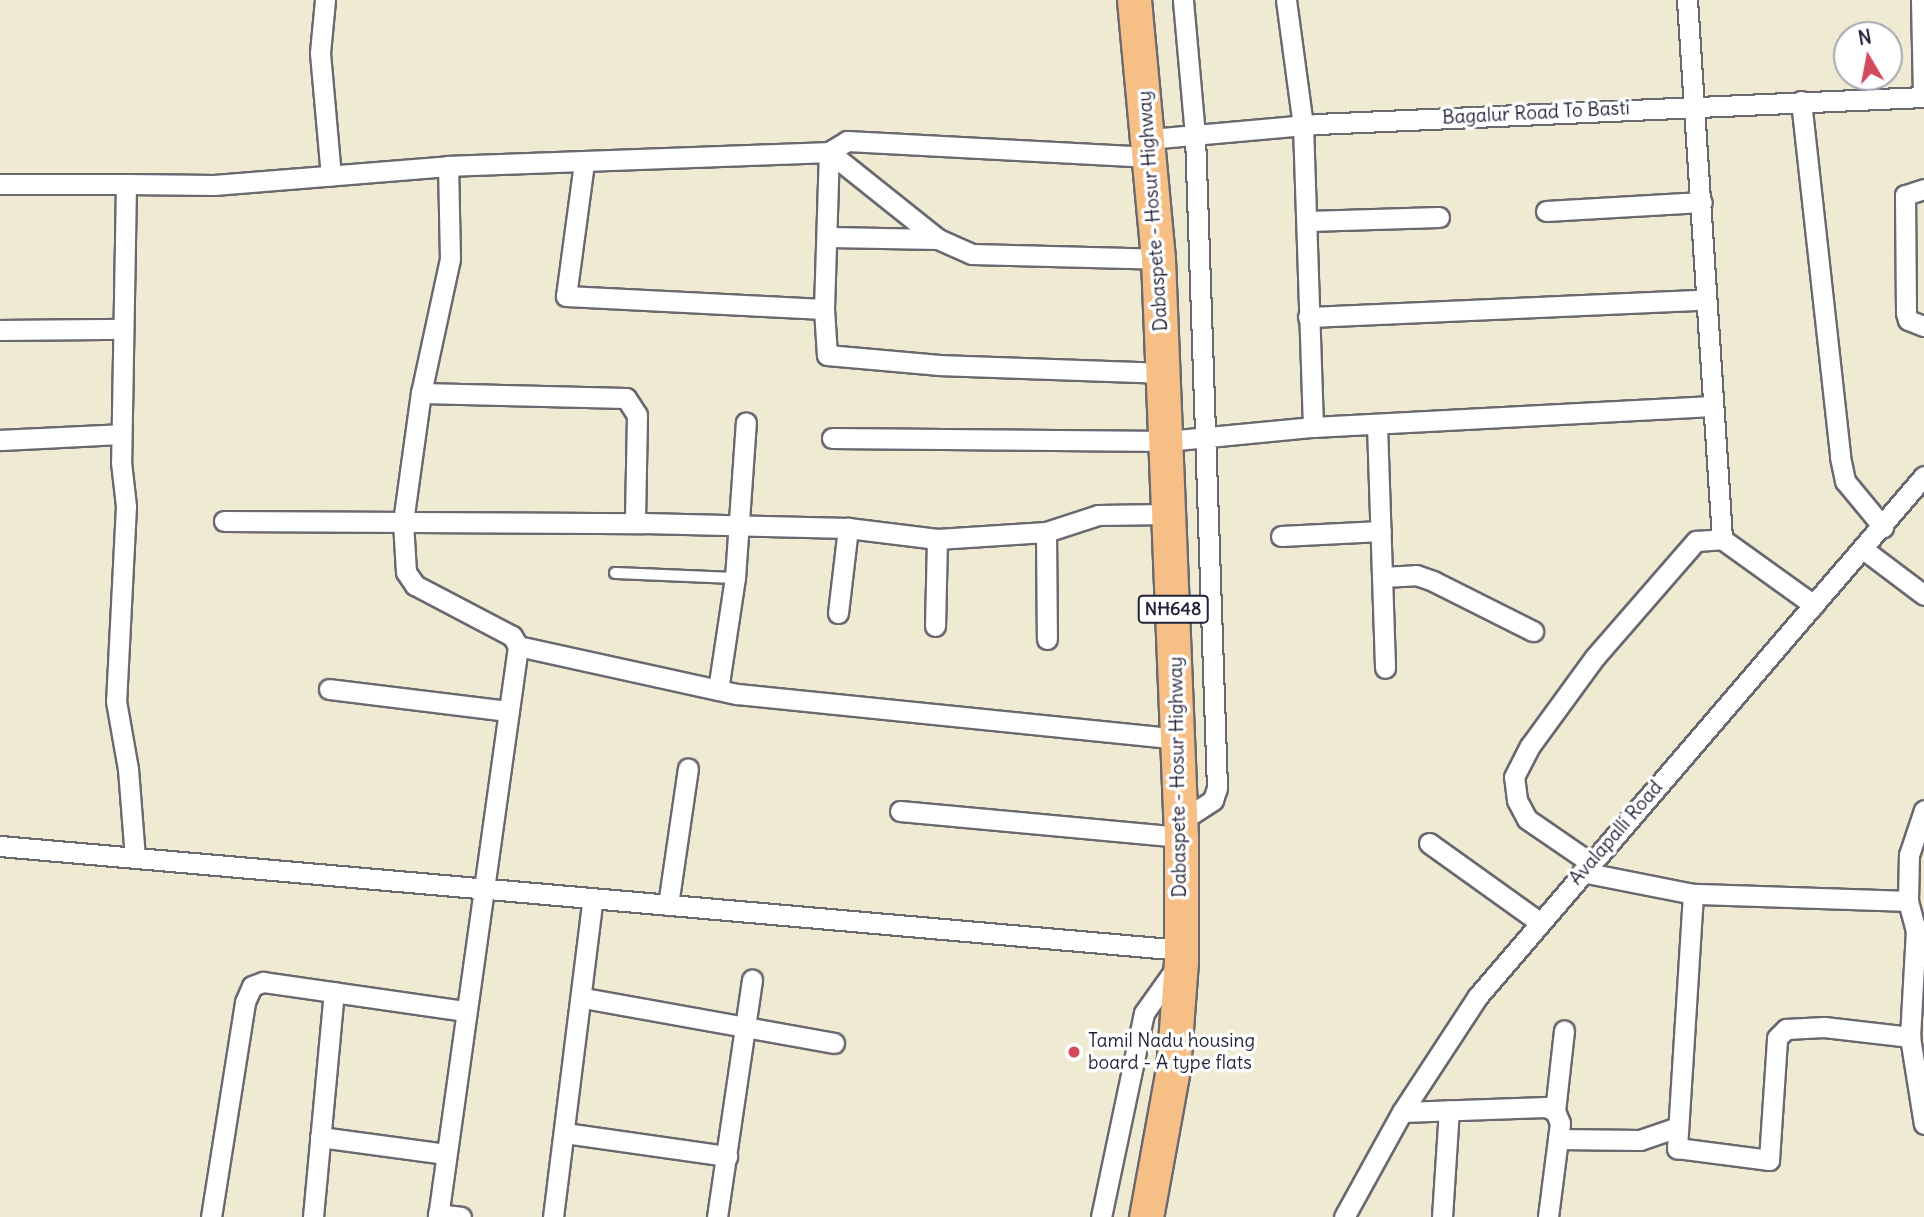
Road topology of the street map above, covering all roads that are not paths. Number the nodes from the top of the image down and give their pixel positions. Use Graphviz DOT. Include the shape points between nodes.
graph roads {
  1 [pos="325,0"];
  2 [pos="1134,0"];
  3 [pos="1183,0"];
  4 [pos="1286,0"];
  5 [pos="1687,0"];
  6 [pos="1922,0"];
  7 [pos="1923,96"];
  8 [pos="1801,101"];
  9 [pos="1696,105"];
  10 [pos="1303,125"];
  11 [pos="1195,135"];
  12 [pos="1150,148"];
  13 [pos="829,152"];
  14 [pos="584,163"];
  15 [pos="448,166"];
  16 [pos="331,176"];
  17 [pos="0,184"];
  18 [pos="126,184"];
  19 [pos="1924,190"];
  20 [pos="1702,202"];
  21 [pos="1546,212"];
  22 [pos="1439,217"];
  23 [pos="1308,220"];
  24 [pos="829,237"];
  25 [pos="938,239"];
  26 [pos="1158,259"];
  27 [pos="1704,300"];
  28 [pos="824,309"];
  29 [pos="1308,317"];
  30 [pos="1924,326"];
  31 [pos="121,329"];
  32 [pos="0,330"];
  33 [pos="1164,373"];
  34 [pos="421,393"];
  35 [pos="1712,406"];
  36 [pos="746,422"];
  37 [pos="1377,425"];
  38 [pos="1313,427"];
  39 [pos="121,434"];
  40 [pos="832,438"];
  41 [pos="1208,438"];
  42 [pos="0,440"];
  43 [pos="1167,442"];
  44 [pos="1924,476"];
  45 [pos="1169,514"];
  46 [pos="224,521"];
  47 [pos="403,522"];
  48 [pos="635,523"];
  49 [pos="736,526"];
  50 [pos="1883,527"];
  51 [pos="848,528"];
  52 [pos="1381,531"];
  53 [pos="1046,532"];
  54 [pos="1281,536"];
  55 [pos="937,539"];
  56 [pos="1722,539"];
  57 [pos="1863,549"];
  58 [pos="615,573"];
  59 [pos="1382,577"];
  60 [pos="735,578"];
  61 [pos="1924,595"];
  62 [pos="1814,605"];
  63 [pos="838,613"];
  64 [pos="935,626"];
  65 [pos="1533,631"];
  66 [pos="1047,639"];
  67 [pos="519,646"];
  68 [pos="1385,668"];
  69 [pos="329,689"];
  70 [pos="718,690"];
  71 [pos="509,711"];
  72 [pos="1178,739"];
  73 [pos="688,768"];
  74 [pos="1924,810"];
  75 [pos="900,811"];
  76 [pos="1181,829"];
  77 [pos="1429,843"];
  78 [pos="0,846"];
  79 [pos="135,858"];
  80 [pos="1586,868"];
  81 [pos="483,888"];
  82 [pos="1693,894"];
  83 [pos="593,898"];
  84 [pos="1908,901"];
  85 [pos="668,905"];
  86 [pos="1538,921"];
  87 [pos="1181,956"];
  88 [pos="752,980"];
  89 [pos="334,992"];
  90 [pos="584,998"];
  91 [pos="465,1011"];
  92 [pos="746,1026"];
  93 [pos="1564,1031"];
  94 [pos="1910,1037"];
  95 [pos="834,1044"];
  96 [pos="1449,1110"];
  97 [pos="1555,1111"];
  98 [pos="1402,1112"];
  99 [pos="1924,1124"];
  100 [pos="1678,1127"];
  101 [pos="565,1133"];
  102 [pos="320,1137"];
  103 [pos="1558,1139"];
  104 [pos="446,1154"];
  105 [pos="727,1156"];
  106 [pos="438,1216"];
  107 [pos="211,1217"];
  108 [pos="313,1217"];
  109 [pos="461,1217"];
  110 [pos="553,1217"];
  111 [pos="718,1217"];
  112 [pos="1101,1217"];
  113 [pos="1146,1217"];
  114 [pos="1344,1217"];
  115 [pos="1442,1217"];
  116 [pos="1548,1217"];
  1 -- 16 [label="street" via="320,53"];
  2 -- 12 [label="highway, Dabaspete - Hosur Highway / NH648"];
  3 -- 11 [label="street"];
  4 -- 10 [label="street"];
  5 -- 9 [label="street"];
  6 -- 7 [label="street"];
  7 -- 8 [label="street, Bagalur Road To Basti"];
  8 -- 9 [label="street, Bagalur Road To Basti"];
  8 -- 50 [label="street" via="1840,457 1845,481"];
  9 -- 10 [label="street, Bagalur Road To Basti"];
  9 -- 20 [label="street"];
  10 -- 11 [label="street, Bagalur Road To Basti"];
  10 -- 23 [label="street"];
  11 -- 12 [label="street, Bagalur Road To Basti"];
  11 -- 41 [label="street"];
  12 -- 13 [label="street, Bagalur Road To Basti" via="847,141"];
  12 -- 26 [label="highway, Dabaspete - Hosur Highway / NH648"];
  13 -- 14 [label="street, Bagalur Road To Basti"];
  13 -- 24 [label="street"];
  13 -- 25 [label="street"];
  14 -- 15 [label="street, Bagalur Road To Basti"];
  14 -- 28 [label="street" via="566,296"];
  15 -- 16 [label="street, Bagalur Road To Basti"];
  15 -- 34 [label="street" via="450,259"];
  16 -- 18 [label="street, Bagalur Road To Basti" via="214,185"];
  17 -- 18 [label="street, Bagalur Road To Basti"];
  18 -- 31 [label="street"];
  19 -- 30 [label="street" via="1905,195 1905,221 1906,313 1908,320"];
  20 -- 21 [label="street"];
  20 -- 27 [label="street"];
  22 -- 23 [label="street"];
  23 -- 29 [label="street"];
  24 -- 25 [label="street"];
  24 -- 28 [label="street"];
  25 -- 26 [label="street" via="972,254"];
  26 -- 33 [label="highway, Dabaspete - Hosur Highway / NH648"];
  27 -- 29 [label="street"];
  27 -- 35 [label="street"];
  28 -- 33 [label="street" via="827,355 940,365"];
  29 -- 38 [label="street"];
  31 -- 32 [label="street"];
  31 -- 39 [label="street"];
  33 -- 43 [label="highway, Dabaspete - Hosur Highway / NH648"];
  34 -- 47 [label="street"];
  34 -- 48 [label="street" via="626,398 637,415"];
  35 -- 37 [label="street"];
  35 -- 56 [label="street"];
  36 -- 49 [label="street"];
  37 -- 38 [label="street"];
  37 -- 52 [label="street"];
  38 -- 41 [label="street"];
  39 -- 42 [label="street"];
  39 -- 79 [label="street" via="126,506 117,701"];
  40 -- 43 [label="street"];
  41 -- 43 [label="street"];
  41 -- 76 [label="street" via="1217,788 1213,800"];
  43 -- 45 [label="highway, Dabaspete - Hosur Highway / NH648"];
  44 -- 50 [label="street, Avalapalli Road"];
  45 -- 53 [label="street" via="1098,515"];
  45 -- 72 [label="highway, Dabaspete - Hosur Highway / NH648"];
  46 -- 47 [label="street"];
  47 -- 48 [label="street"];
  47 -- 67 [label="street" via="408,579 512,636"];
  48 -- 49 [label="street"];
  49 -- 51 [label="street"];
  49 -- 60 [label="street"];
  50 -- 57 [label="street, Avalapalli Road"];
  51 -- 55 [label="street"];
  51 -- 63 [label="street"];
  52 -- 54 [label="street"];
  52 -- 59 [label="street"];
  53 -- 55 [label="street"];
  53 -- 66 [label="street"];
  55 -- 64 [label="street"];
  56 -- 62 [label="street"];
  56 -- 80 [label="street" via="1696,541 1595,657 1530,746 1514,777 1517,800 1527,819"];
  57 -- 61 [label="street"];
  57 -- 62 [label="street, Avalapalli Road"];
  58 -- 60 [label="lane"];
  59 -- 65 [label="street" via="1416,575 1433,581"];
  59 -- 68 [label="street"];
  60 -- 70 [label="street"];
  62 -- 80 [label="street, Avalapalli Road"];
  67 -- 70 [label="street"];
  67 -- 71 [label="street"];
  69 -- 71 [label="street"];
  70 -- 72 [label="street"];
  71 -- 81 [label="street"];
  72 -- 76 [label="highway, Dabaspete - Hosur Highway / NH648"];
  73 -- 85 [label="street"];
  74 -- 84 [label="street" via="1909,855"];
  75 -- 76 [label="street"];
  76 -- 87 [label="highway, Dabaspete - Hosur Highway / NH648"];
  77 -- 86 [label="street"];
  78 -- 79 [label="street"];
  79 -- 81 [label="street"];
  80 -- 82 [label="street"];
  80 -- 86 [label="street, Avalapalli Road"];
  81 -- 83 [label="street"];
  81 -- 91 [label="street"];
  82 -- 84 [label="street"];
  82 -- 100 [label="street"];
  83 -- 85 [label="street"];
  83 -- 90 [label="street"];
  84 -- 94 [label="street" via="1916,931"];
  85 -- 87 [label="street"];
  86 -- 98 [label="street, Avalapalli Road" via="1478,996"];
  87 -- 112 [label="street" via="1144,1013"];
  87 -- 113 [label="highway, Dabaspete - Hosur Highway / NH648" via="1173,1069"];
  88 -- 92 [label="street"];
  89 -- 91 [label="street"];
  89 -- 102 [label="street"];
  89 -- 107 [label="street" via="263,982 252,986 245,1002"];
  90 -- 92 [label="street"];
  90 -- 101 [label="street"];
  91 -- 104 [label="street"];
  92 -- 95 [label="street"];
  92 -- 105 [label="street"];
  93 -- 97 [label="street"];
  94 -- 99 [label="street"];
  94 -- 100 [label="street" via="1824,1027 1786,1029 1777,1038 1769,1160 1677,1148"];
  96 -- 97 [label="street" via="1546,1107"];
  96 -- 98 [label="street"];
  96 -- 115 [label="street"];
  97 -- 103 [label="street" via="1560,1123"];
  98 -- 114 [label="street, Avalapalli Road"];
  100 -- 103 [label="street" via="1640,1140"];
  101 -- 105 [label="street"];
  101 -- 110 [label="street"];
  102 -- 104 [label="street"];
  102 -- 108 [label="street"];
  103 -- 116 [label="street"];
  104 -- 106 [label="street"];
  105 -- 111 [label="street"];
  106 -- 109 [label="street"];
}
